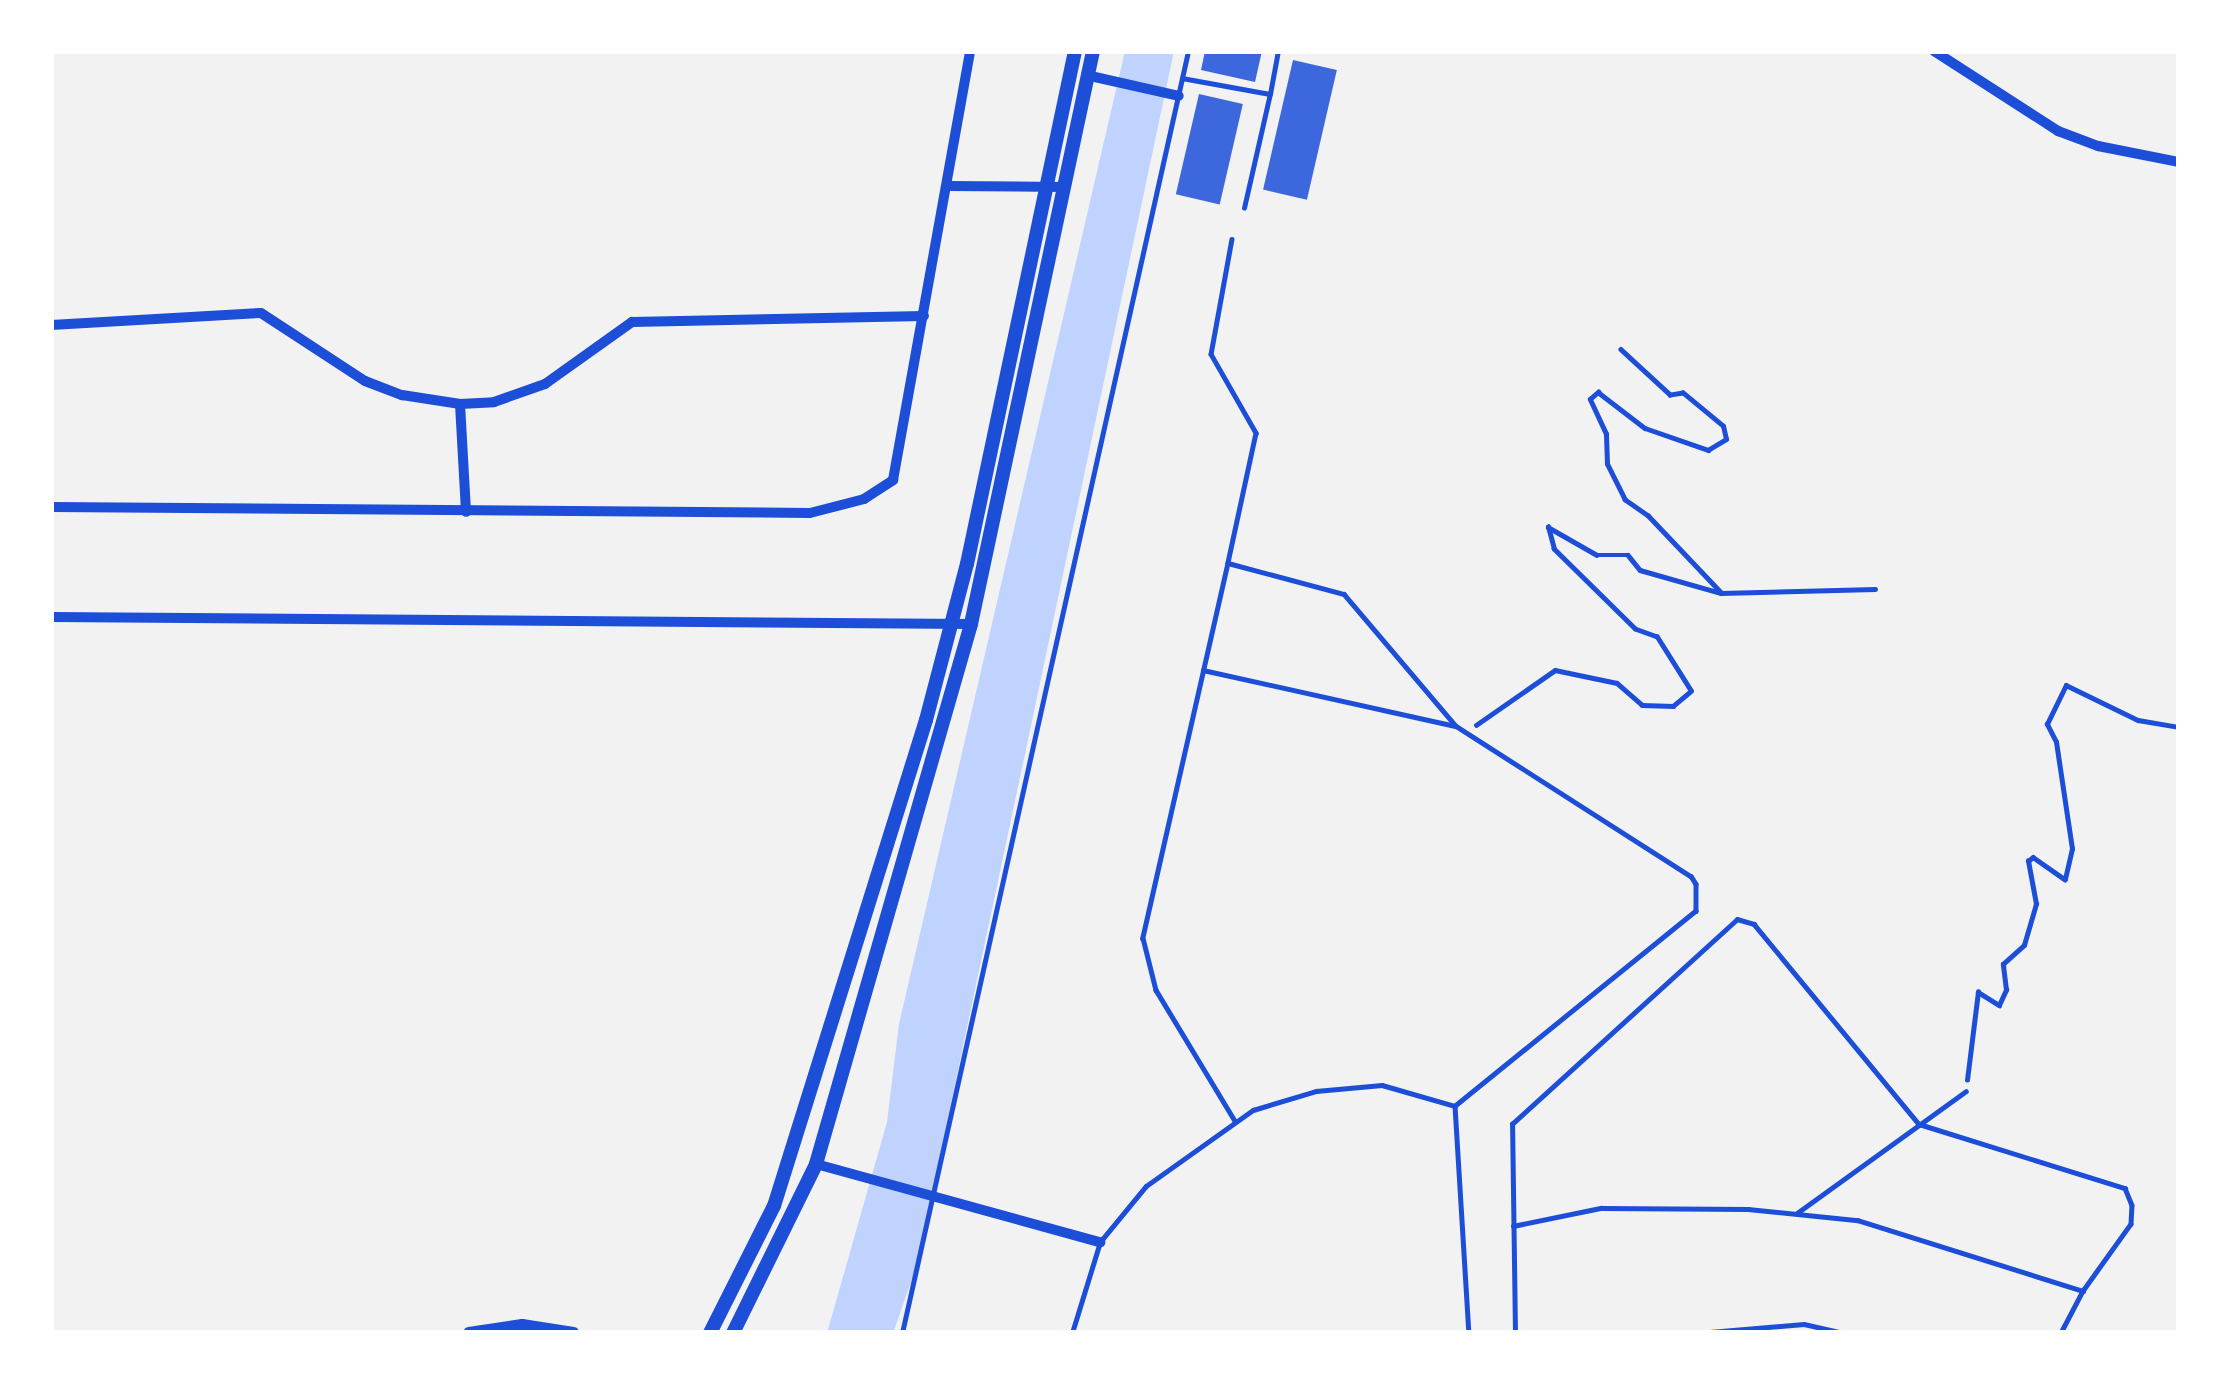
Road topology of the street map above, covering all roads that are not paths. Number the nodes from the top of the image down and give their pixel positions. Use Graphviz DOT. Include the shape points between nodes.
graph roads {
  1 [pos="970,51"];
  2 [pos="1075,51"];
  3 [pos="1093,51"];
  4 [pos="1188,51"];
  5 [pos="1278,51"];
  6 [pos="1934,51"];
  7 [pos="1071,72"];
  8 [pos="1088,76"];
  9 [pos="1182,78"];
  10 [pos="1270,94"];
  11 [pos="1179,96"];
  12 [pos="2179,162"];
  13 [pos="948,186"];
  14 [pos="1055,187"];
  15 [pos="1244,208"];
  16 [pos="1232,239"];
  17 [pos="924,316"];
  18 [pos="51,326"];
  19 [pos="460,404"];
  20 [pos="51,507"];
  21 [pos="466,512"];
  22 [pos="1228,562"];
  23 [pos="51,617"];
  24 [pos="951,624"];
  25 [pos="971,624"];
  26 [pos="1203,670"];
  27 [pos="1456,726"];
  28 [pos="1966,1091"];
  29 [pos="1456,1106"];
  30 [pos="1235,1121"];
  31 [pos="1919,1124"];
  32 [pos="816,1164"];
  33 [pos="933,1196"];
  34 [pos="1797,1213"];
  35 [pos="1513,1226"];
  36 [pos="1100,1242"];
  37 [pos="2083,1291"];
  38 [pos="469,1333"];
  39 [pos="573,1333"];
  40 [pos="710,1333"];
  41 [pos="733,1333"];
  42 [pos="902,1333"];
  43 [pos="1072,1333"];
  44 [pos="1469,1333"];
  45 [pos="1515,1333"];
  46 [pos="1698,1333"];
  47 [pos="1844,1333"];
  48 [pos="2061,1333"];
  1 -- 13 [label="street"];
  2 -- 7 [label="main road"];
  3 -- 8 [label="main road"];
  4 -- 9 [label="lane"];
  5 -- 10 [label="lane"];
  6 -- 12 [label="street" via="2058,131"];
  7 -- 8 [label="street"];
  7 -- 14 [label="main road"];
  8 -- 11 [label="street"];
  8 -- 14 [label="main road"];
  9 -- 10 [label="lane"];
  9 -- 11 [label="lane"];
  10 -- 15 [label="lane"];
  11 -- 33 [label="lane"];
  13 -- 14 [label="street"];
  13 -- 17 [label="street"];
  14 -- 24 [label="main road"];
  14 -- 25 [label="main road"];
  16 -- 22 [label="lane" via="1211,354 1256,433"];
  17 -- 19 [label="street" via="632,322 545,384"];
  17 -- 21 [label="street" via="893,480 864,499 810,512"];
  18 -- 19 [label="street" via="261,314 365,381"];
  19 -- 21 [label="street"];
  20 -- 21 [label="street"];
  22 -- 26 [label="lane"];
  22 -- 27 [label="lane" via="1344,594"];
  23 -- 24 [label="street"];
  24 -- 25 [label="street"];
  24 -- 40 [label="main road" via="774,1206"];
  25 -- 32 [label="main road"];
  26 -- 27 [label="lane"];
  26 -- 30 [label="lane" via="1144,951 1156,990"];
  27 -- 29 [label="lane" via="1691,876 1699,902"];
  28 -- 31 [label="lane"];
  29 -- 30 [label="lane" via="1382,1085 1282,1098"];
  29 -- 44 [label="lane"];
  30 -- 36 [label="lane" via="1146,1186"];
  31 -- 34 [label="lane"];
  31 -- 35 [label="lane" via="1754,924 1732,920 1512,1124"];
  31 -- 37 [label="lane" via="2125,1188 2131,1224"];
  32 -- 33 [label="street"];
  32 -- 41 [label="main road"];
  33 -- 36 [label="street"];
  33 -- 42 [label="lane"];
  34 -- 35 [label="lane" via="1600,1208"];
  34 -- 37 [label="lane" via="1921,1236"];
  35 -- 45 [label="lane"];
  36 -- 43 [label="lane"];
  37 -- 48 [label="lane"];
  38 -- 39 [label="street" via="522,1325"];
  46 -- 47 [label="lane" via="1804,1324"];
}
